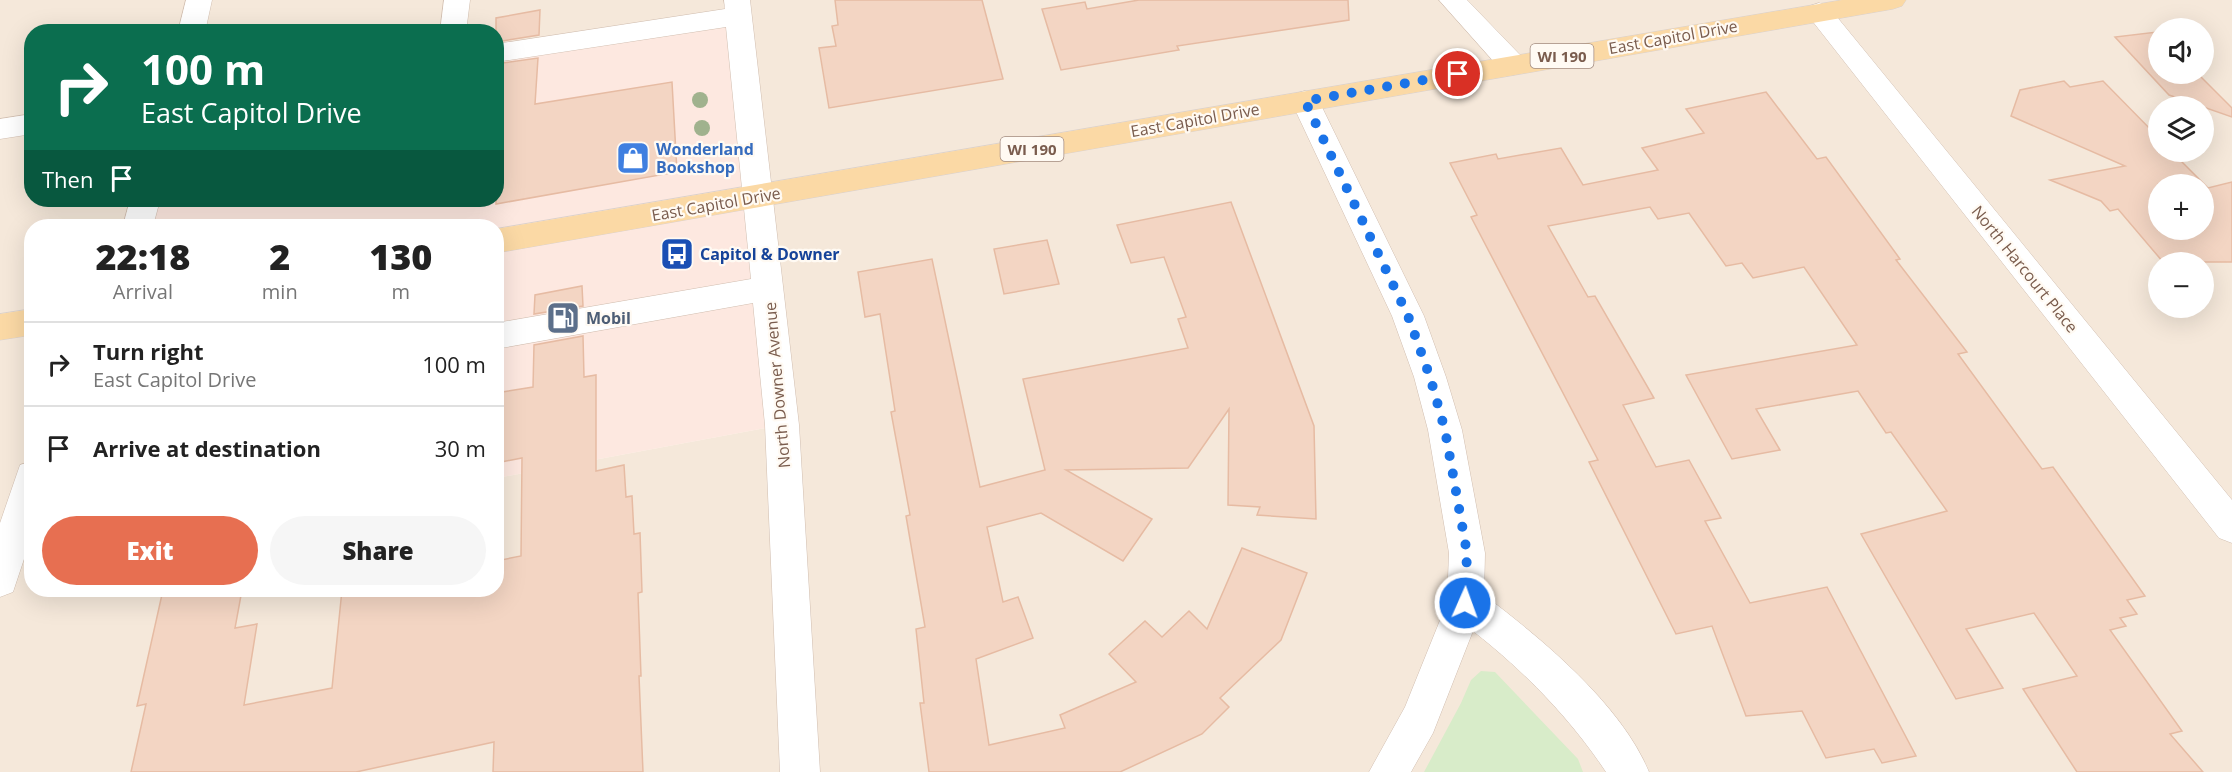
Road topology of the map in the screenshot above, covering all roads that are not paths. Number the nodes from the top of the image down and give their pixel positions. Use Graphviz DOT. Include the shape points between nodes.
graph roads {
  1 [pos="199,0"];
  2 [pos="457,0"];
  3 [pos="1452,0"];
  4 [pos="1893,0"];
  5 [pos="738,8"];
  6 [pos="1819,12"];
  7 [pos="192,24"];
  8 [pos="454,24"];
  9 [pos="504,52"];
  10 [pos="1513,65"];
  11 [pos="1305,101"];
  12 [pos="24,125"];
  13 [pos="0,129"];
  14 [pos="759,197"];
  15 [pos="504,241"];
  16 [pos="768,288"];
  17 [pos="24,323"];
  18 [pos="0,327"];
  19 [pos="504,335"];
  20 [pos="24,502"];
  21 [pos="2232,527"];
  22 [pos="0,580"];
  23 [pos="1465,603"];
  24 [pos="800,772"];
  25 [pos="1389,772"];
  26 [pos="1629,772"];
  1 -- 7 [label="street"];
  2 -- 8 [label="street"];
  3 -- 10 [label="street"];
  4 -- 6 [label="main road, East Capitol Drive / WI 190"];
  5 -- 9 [label="street"];
  5 -- 14 [label="street, North Downer Avenue"];
  6 -- 10 [label="main road, East Capitol Drive / WI 190"];
  6 -- 21 [label="street, North Harcourt Place"];
  10 -- 11 [label="main road, East Capitol Drive / WI 190"];
  11 -- 14 [label="main road, East Capitol Drive / WI 190"];
  11 -- 23 [label="street" via="1408,316 1430,377 1445,430 1467,553"];
  12 -- 13 [label="street"];
  14 -- 15 [label="main road, East Capitol Drive / WI 190"];
  14 -- 16 [label="street, North Downer Avenue"];
  16 -- 19 [label="street"];
  16 -- 24 [label="street, North Downer Avenue" via="782,425"];
  17 -- 18 [label="main road"];
  20 -- 22 [label="street"];
  23 -- 25 [label="street" via="1419,719"];
  23 -- 26 [label="street" via="1530,655 1573,698"];
}
